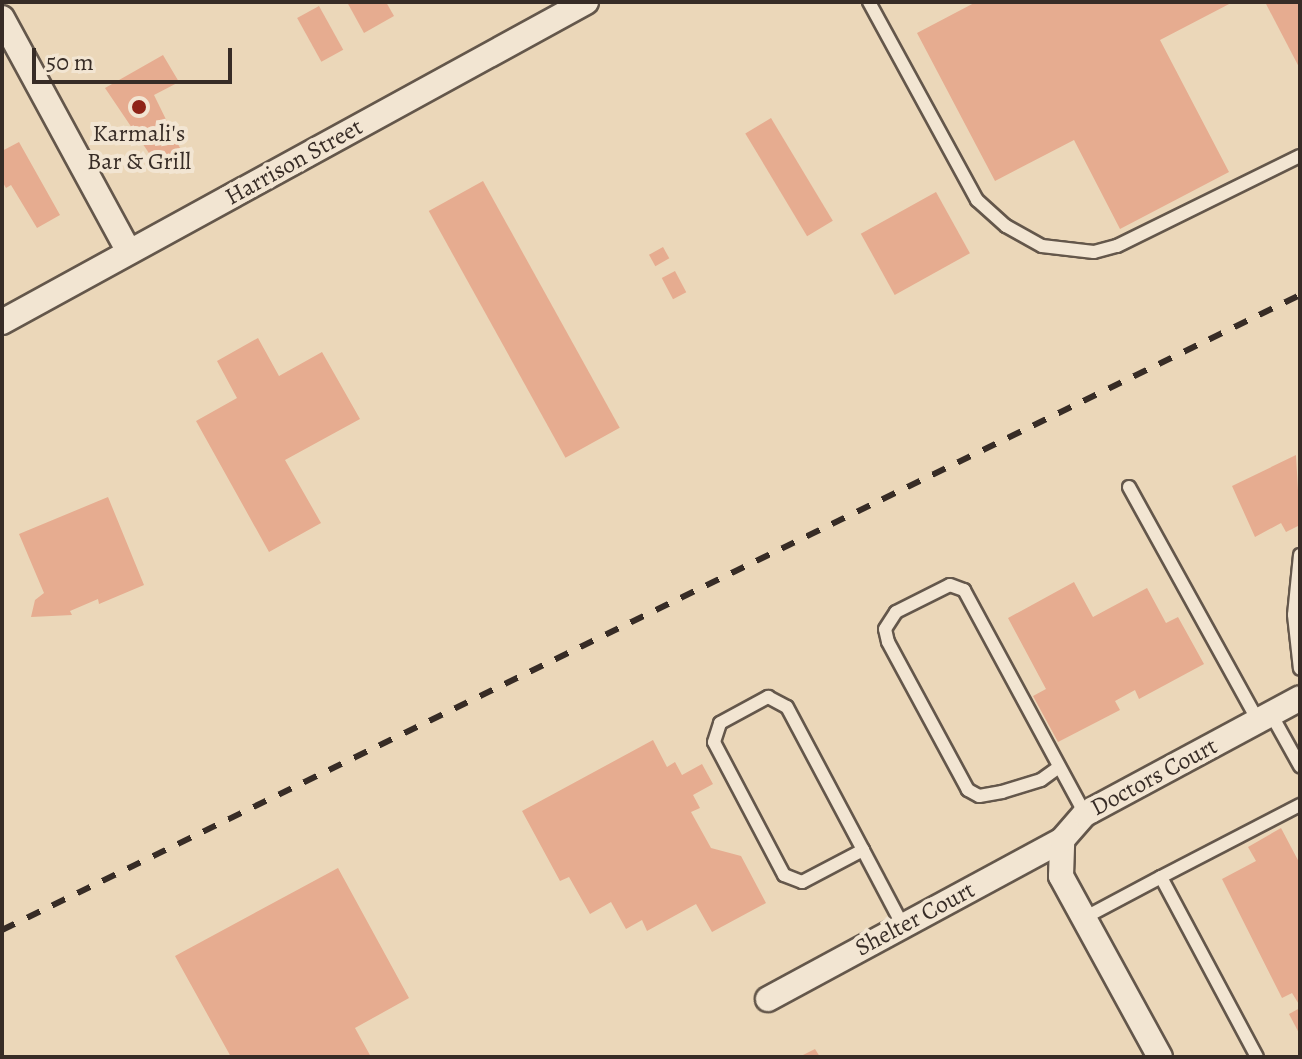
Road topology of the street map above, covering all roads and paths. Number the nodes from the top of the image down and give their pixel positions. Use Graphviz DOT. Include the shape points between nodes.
graph roads {
  1 [pos="586,2"];
  2 [pos="869,2"];
  3 [pos="2,18"];
  4 [pos="1300,156"];
  5 [pos="129,252"];
  6 [pos="2,322"];
  7 [pos="1129,487"];
  8 [pos="1300,555"];
  9 [pos="1300,669"];
  10 [pos="1300,698"];
  11 [pos="1264,717"];
  12 [pos="1300,766"];
  13 [pos="1059,767"];
  14 [pos="1300,805"];
  15 [pos="1085,814"];
  16 [pos="1062,840"];
  17 [pos="863,850"];
  18 [pos="1161,877"];
  19 [pos="1084,918"];
  20 [pos="903,926"];
  21 [pos="768,999"];
  22 [pos="1160,1057"];
  23 [pos="1257,1057"];
  1 -- 5 [label="street, Harrison Street"];
  2 -- 4 [label="lane" via="977,200 1006,226 1042,246 1094,252 1117,246"];
  3 -- 5 [label="street"];
  5 -- 6 [label="street, Harrison Street"];
  7 -- 11 [label="lane"];
  8 -- 9 [label="lane" via="1294,615"];
  10 -- 11 [label="street, Doctors Court"];
  11 -- 12 [label="lane"];
  11 -- 15 [label="street, Doctors Court"];
  13 -- 13 [label="lane" via="964,590 950,585 896,612 885,629 888,642 968,790 979,796 1002,792 1041,780"];
  13 -- 15 [label="lane"];
  14 -- 18 [label="lane"];
  15 -- 16 [label="street, Doctors Court"];
  16 -- 19 [label="street" via="1061,876"];
  16 -- 20 [label="street, Shelter Court"];
  17 -- 17 [label="lane" via="787,707 768,697 720,723 714,742 784,875 802,882"];
  17 -- 20 [label="lane"];
  18 -- 19 [label="lane"];
  18 -- 23 [label="lane"];
  19 -- 22 [label="street"];
  20 -- 21 [label="street, Shelter Court"];
}
